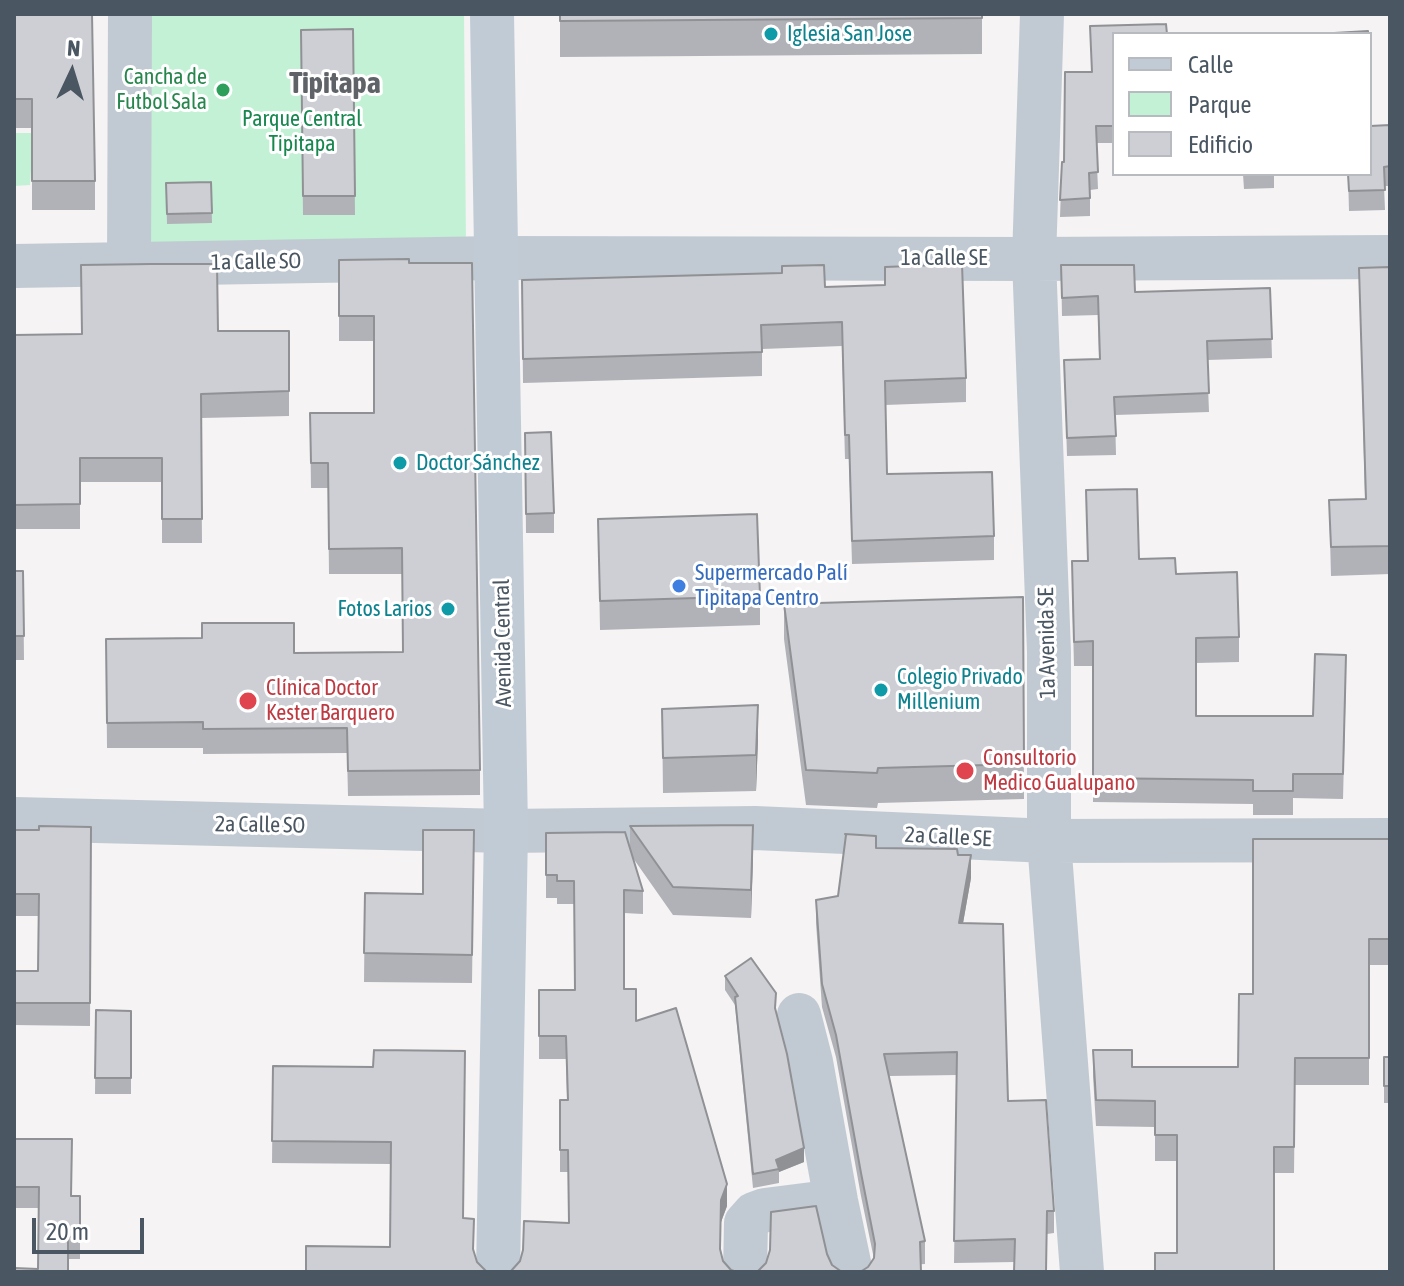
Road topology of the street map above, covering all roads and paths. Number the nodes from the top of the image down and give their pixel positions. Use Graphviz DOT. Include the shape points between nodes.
graph roads {
  1 [pos="130,14"];
  2 [pos="492,14"];
  3 [pos="1042,14"];
  4 [pos="1390,257"];
  5 [pos="497,258"];
  6 [pos="1034,259"];
  7 [pos="129,264"];
  8 [pos="14,266"];
  9 [pos="14,819"];
  10 [pos="506,831"];
  11 [pos="1390,840"];
  12 [pos="1049,841"];
  13 [pos="799,1015"];
  14 [pos="836,1201"];
  15 [pos="498,1272"];
  16 [pos="745,1272"];
  17 [pos="851,1272"];
  18 [pos="1082,1272"];
  1 -- 7 [label="street"];
  2 -- 5 [label="main road, Avenida Central"];
  3 -- 6 [label="street, 1a Avenida SE"];
  4 -- 6 [label="street, 1a Calle SE"];
  5 -- 6 [label="street, 1a Calle SE"];
  5 -- 7 [label="street, 1a Calle SO"];
  5 -- 10 [label="main road, Avenida Central"];
  6 -- 12 [label="street, 1a Avenida SE" via="1049,652"];
  7 -- 8 [label="street, 1a Calle SO"];
  9 -- 10 [label="street, 2a Calle SO"];
  10 -- 12 [label="street, 2a Calle SE" via="755,828"];
  10 -- 15 [label="main road, Avenida Central"];
  11 -- 12 [label="street, 2a Calle SE"];
  12 -- 18 [label="street, 1a Avenida SE"];
  13 -- 14 [label="street"];
  14 -- 16 [label="street" via="754,1214 746,1223"];
  14 -- 17 [label="street"];
}
